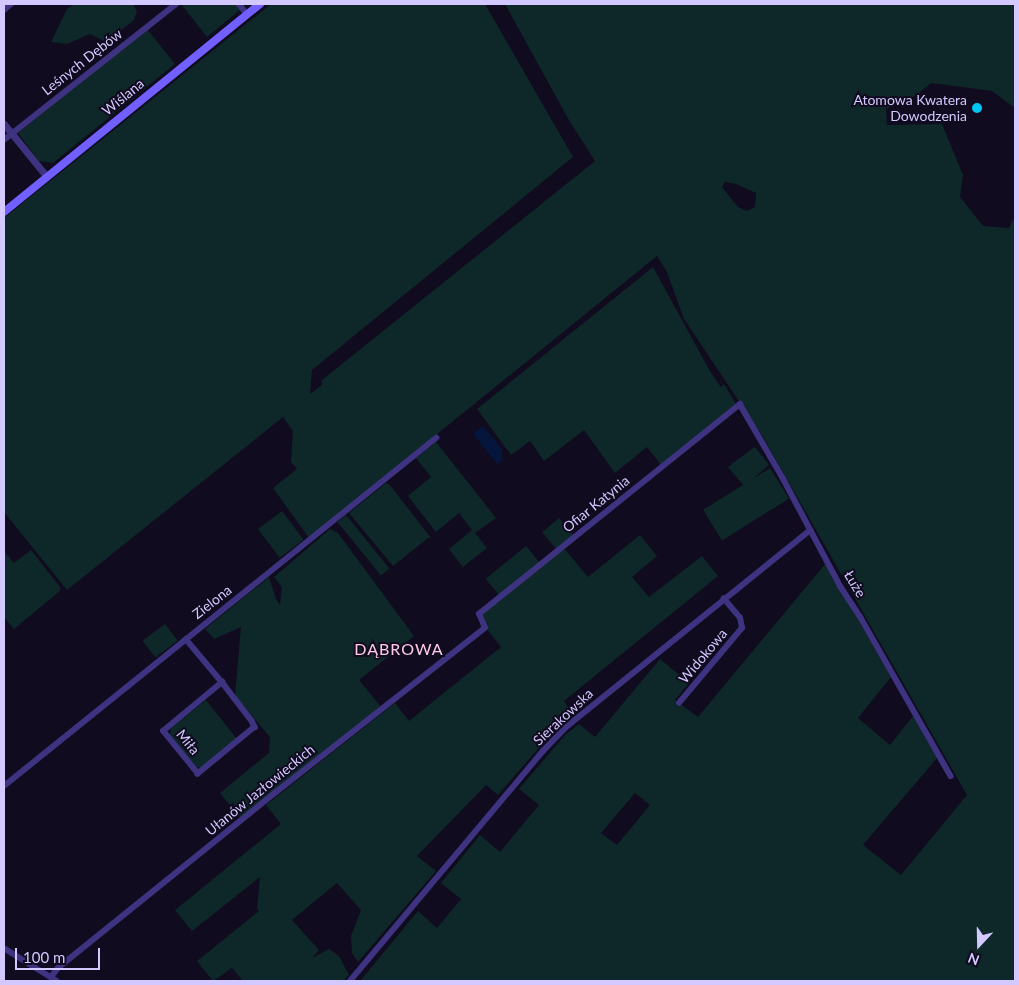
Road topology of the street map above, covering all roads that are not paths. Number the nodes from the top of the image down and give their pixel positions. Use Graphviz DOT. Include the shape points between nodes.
graph roads {
  1 [pos="11,4"];
  2 [pos="176,4"];
  3 [pos="239,4"];
  4 [pos="260,4"];
  5 [pos="4,10"];
  6 [pos="247,14"];
  7 [pos="4,124"];
  8 [pos="12,134"];
  9 [pos="4,140"];
  10 [pos="47,177"];
  11 [pos="4,212"];
  12 [pos="740,404"];
  13 [pos="436,438"];
  14 [pos="810,530"];
  15 [pos="724,599"];
  16 [pos="486,626"];
  17 [pos="186,639"];
  18 [pos="222,682"];
  19 [pos="679,703"];
  20 [pos="951,776"];
  21 [pos="4,786"];
  22 [pos="4,948"];
  23 [pos="51,977"];
  24 [pos="57,981"];
  25 [pos="350,981"];
  1 -- 5 [label="street"];
  2 -- 8 [label="street, Leśnych Dębów"];
  3 -- 6 [label="street"];
  4 -- 6 [label="main road, Wiślana"];
  6 -- 10 [label="main road, Wiślana"];
  7 -- 8 [label="street"];
  8 -- 9 [label="street, Leśnych Dębów"];
  8 -- 10 [label="street"];
  10 -- 11 [label="main road, Wiślana"];
  12 -- 14 [label="street, Łuże"];
  12 -- 16 [label="street, Ofiar Katynia" via="479,614"];
  13 -- 17 [label="street, Zielona"];
  14 -- 15 [label="street, Sierakowska"];
  14 -- 20 [label="street, Łuże"];
  15 -- 19 [label="street, Widokowa" via="740,618 742,628"];
  15 -- 25 [label="street, Sierakowska" via="560,733"];
  16 -- 23 [label="street, Ułanów Jazłowieckich" via="58,968"];
  17 -- 18 [label="street, Miła"];
  17 -- 21 [label="street, Zielona"];
  18 -- 18 [label="street, Miła" via="255,727 198,774 163,731"];
  22 -- 23 [label="street"];
  23 -- 24 [label="street"];
}
